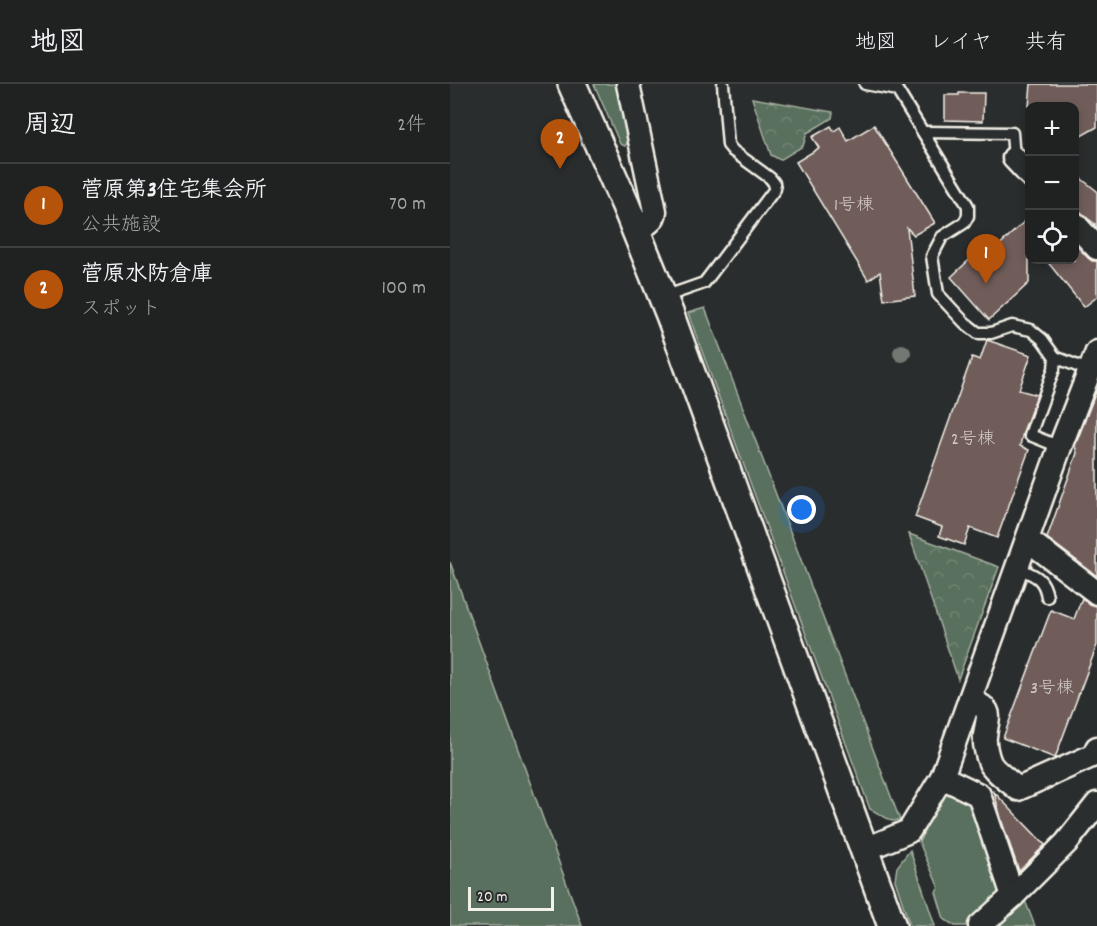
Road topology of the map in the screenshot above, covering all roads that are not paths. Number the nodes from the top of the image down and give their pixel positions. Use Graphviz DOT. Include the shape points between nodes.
graph roads {
  1 [pos="572,84"];
  2 [pos="628,84"];
  3 [pos="723,84"];
  4 [pos="866,84"];
  5 [pos="923,132"];
  6 [pos="1014,158"];
  7 [pos="1025,170"];
  8 [pos="1079,228"];
  9 [pos="635,229"];
  10 [pos="1097,248"];
  11 [pos="663,298"];
  12 [pos="1055,357"];
  13 [pos="1092,378"];
  14 [pos="1060,447"];
  15 [pos="1028,540"];
  16 [pos="1018,568"];
  17 [pos="1097,593"];
  18 [pos="1047,597"];
  19 [pos="970,699"];
  20 [pos="1097,748"];
  21 [pos="942,777"];
  22 [pos="1097,804"];
  23 [pos="864,850"];
  24 [pos="1012,897"];
  25 [pos="892,926"];
  26 [pos="980,926"];
  1 -- 9 [label="street"];
  2 -- 9 [label="street" via="656,211 650,222"];
  3 -- 11 [label="lane" via="728,145 770,178 775,189 704,283"];
  4 -- 5 [label="lane" via="897,90"];
  5 -- 6 [label="lane" via="1012,133"];
  5 -- 12 [label="lane" via="968,206 964,223 942,237 932,256 938,294 978,333 1012,326 1030,330"];
  6 -- 7 [label="street"];
  8 -- 10 [label="street"];
  9 -- 11 [label="street"];
  11 -- 23 [label="street"];
  12 -- 13 [label="lane"];
  12 -- 14 [label="lane" via="1030,435"];
  13 -- 14 [label="street"];
  14 -- 15 [label="street"];
  15 -- 16 [label="street"];
  15 -- 17 [label="street"];
  16 -- 18 [label="lane" via="1037,576"];
  16 -- 19 [label="street"];
  19 -- 20 [label="street" via="987,710 985,737 991,765 1018,789 1094,755"];
  19 -- 21 [label="street"];
  21 -- 23 [label="street" via="909,831"];
  21 -- 24 [label="street" via="979,795"];
  22 -- 24 [label="street" via="1066,843"];
  23 -- 25 [label="street"];
  24 -- 26 [label="street"];
}
